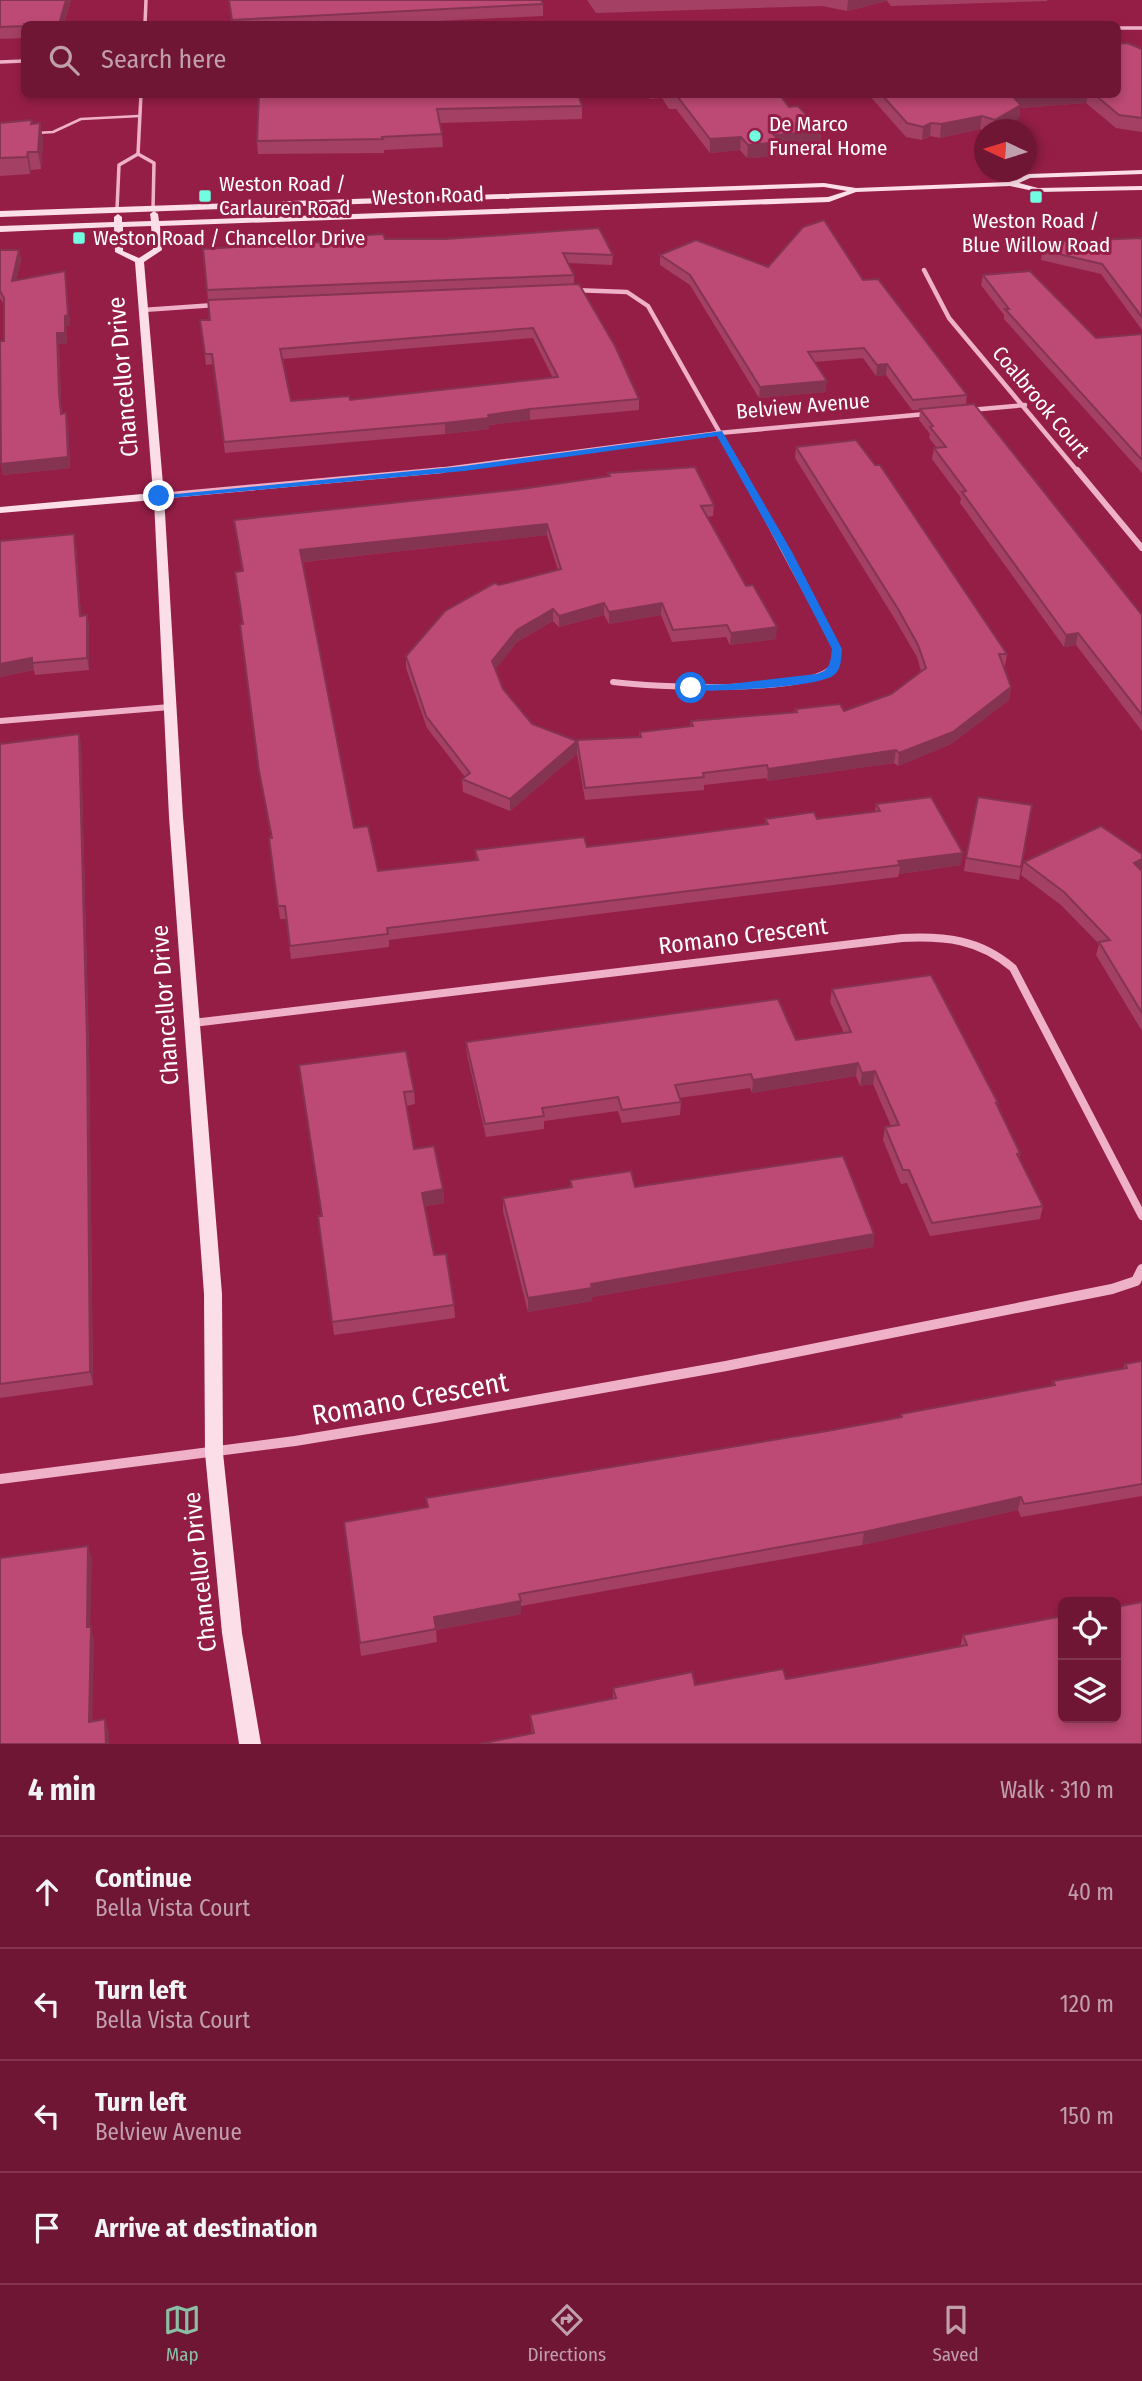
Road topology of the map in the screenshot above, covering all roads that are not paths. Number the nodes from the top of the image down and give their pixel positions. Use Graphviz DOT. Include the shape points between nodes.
graph roads {
  1 [pos="146,0"];
  2 [pos="145,21"];
  3 [pos="1142,28"];
  4 [pos="1121,29"];
  5 [pos="21,61"];
  6 [pos="0,62"];
  7 [pos="141,98"];
  8 [pos="139,116"];
  9 [pos="34,133"];
  10 [pos="138,154"];
  11 [pos="1141,173"];
  12 [pos="1010,184"];
  13 [pos="1142,188"];
  14 [pos="856,190"];
  15 [pos="153,209"];
  16 [pos="117,210"];
  17 [pos="0,214"];
  18 [pos="156,223"];
  19 [pos="119,224"];
  20 [pos="0,229"];
  21 [pos="139,261"];
  22 [pos="924,270"];
  23 [pos="566,290"];
  24 [pos="221,304"];
  25 [pos="143,310"];
  26 [pos="1025,405"];
  27 [pos="958,411"];
  28 [pos="931,414"];
  29 [pos="719,433"];
  30 [pos="159,496"];
  31 [pos="0,510"];
  32 [pos="1142,548"];
  33 [pos="612,682"];
  34 [pos="170,707"];
  35 [pos="0,721"];
  36 [pos="193,1023"];
  37 [pos="1142,1216"];
  38 [pos="1142,1269"];
  39 [pos="214,1453"];
  40 [pos="0,1479"];
  41 [pos="250,1744"];
  1 -- 2 [label="street"];
  3 -- 4 [label="street"];
  5 -- 6 [label="street"];
  7 -- 8 [label="street"];
  8 -- 9 [label="lane" via="81,119 53,132"];
  8 -- 10 [label="street"];
  10 -- 15 [label="street" via="154,163"];
  10 -- 16 [label="street" via="119,165"];
  11 -- 12 [label="main road, Weston Road" via="1029,176"];
  12 -- 13 [label="main road, Weston Road" via="1038,190"];
  12 -- 14 [label="main road, Weston Road"];
  14 -- 15 [label="main road, Weston Road" via="824,185"];
  14 -- 18 [label="main road, Weston Road" via="829,199"];
  15 -- 16 [label="main road, Weston Road"];
  15 -- 18 [label="main road"];
  16 -- 17 [label="main road, Weston Road"];
  16 -- 19 [label="main road"];
  18 -- 19 [label="main road, Weston Road"];
  18 -- 21 [label="main road, Chancellor Drive" via="158,250"];
  19 -- 20 [label="main road, Weston Road"];
  19 -- 21 [label="main road, Chancellor Drive" via="119,252"];
  21 -- 25 [label="main road, Chancellor Drive"];
  22 -- 26 [label="street, Coalbrook Court" via="950,318"];
  23 -- 29 [label="street" via="627,292 648,306"];
  24 -- 25 [label="street"];
  25 -- 30 [label="main road, Chancellor Drive"];
  26 -- 27 [label="street"];
  26 -- 32 [label="street, Coalbrook Court"];
  28 -- 29 [label="street, Belview Avenue"];
  29 -- 30 [label="street, Belview Avenue" via="464,468"];
  29 -- 33 [label="street" via="837,649 835,666 831,673 818,677 730,687 660,689"];
  30 -- 31 [label="main road, Belview Avenue"];
  30 -- 34 [label="main road, Chancellor Drive"];
  34 -- 35 [label="street"];
  34 -- 36 [label="main road, Chancellor Drive"];
  36 -- 37 [label="street, Romano Crescent" via="902,938 964,938 985,946 1013,968"];
  36 -- 39 [label="main road, Chancellor Drive" via="213,1294"];
  38 -- 39 [label="street, Romano Crescent" via="1136,1281 1112,1289 887,1336"];
  39 -- 40 [label="street, Romano Crescent"];
  39 -- 41 [label="main road, Chancellor Drive" via="232,1633"];
}
